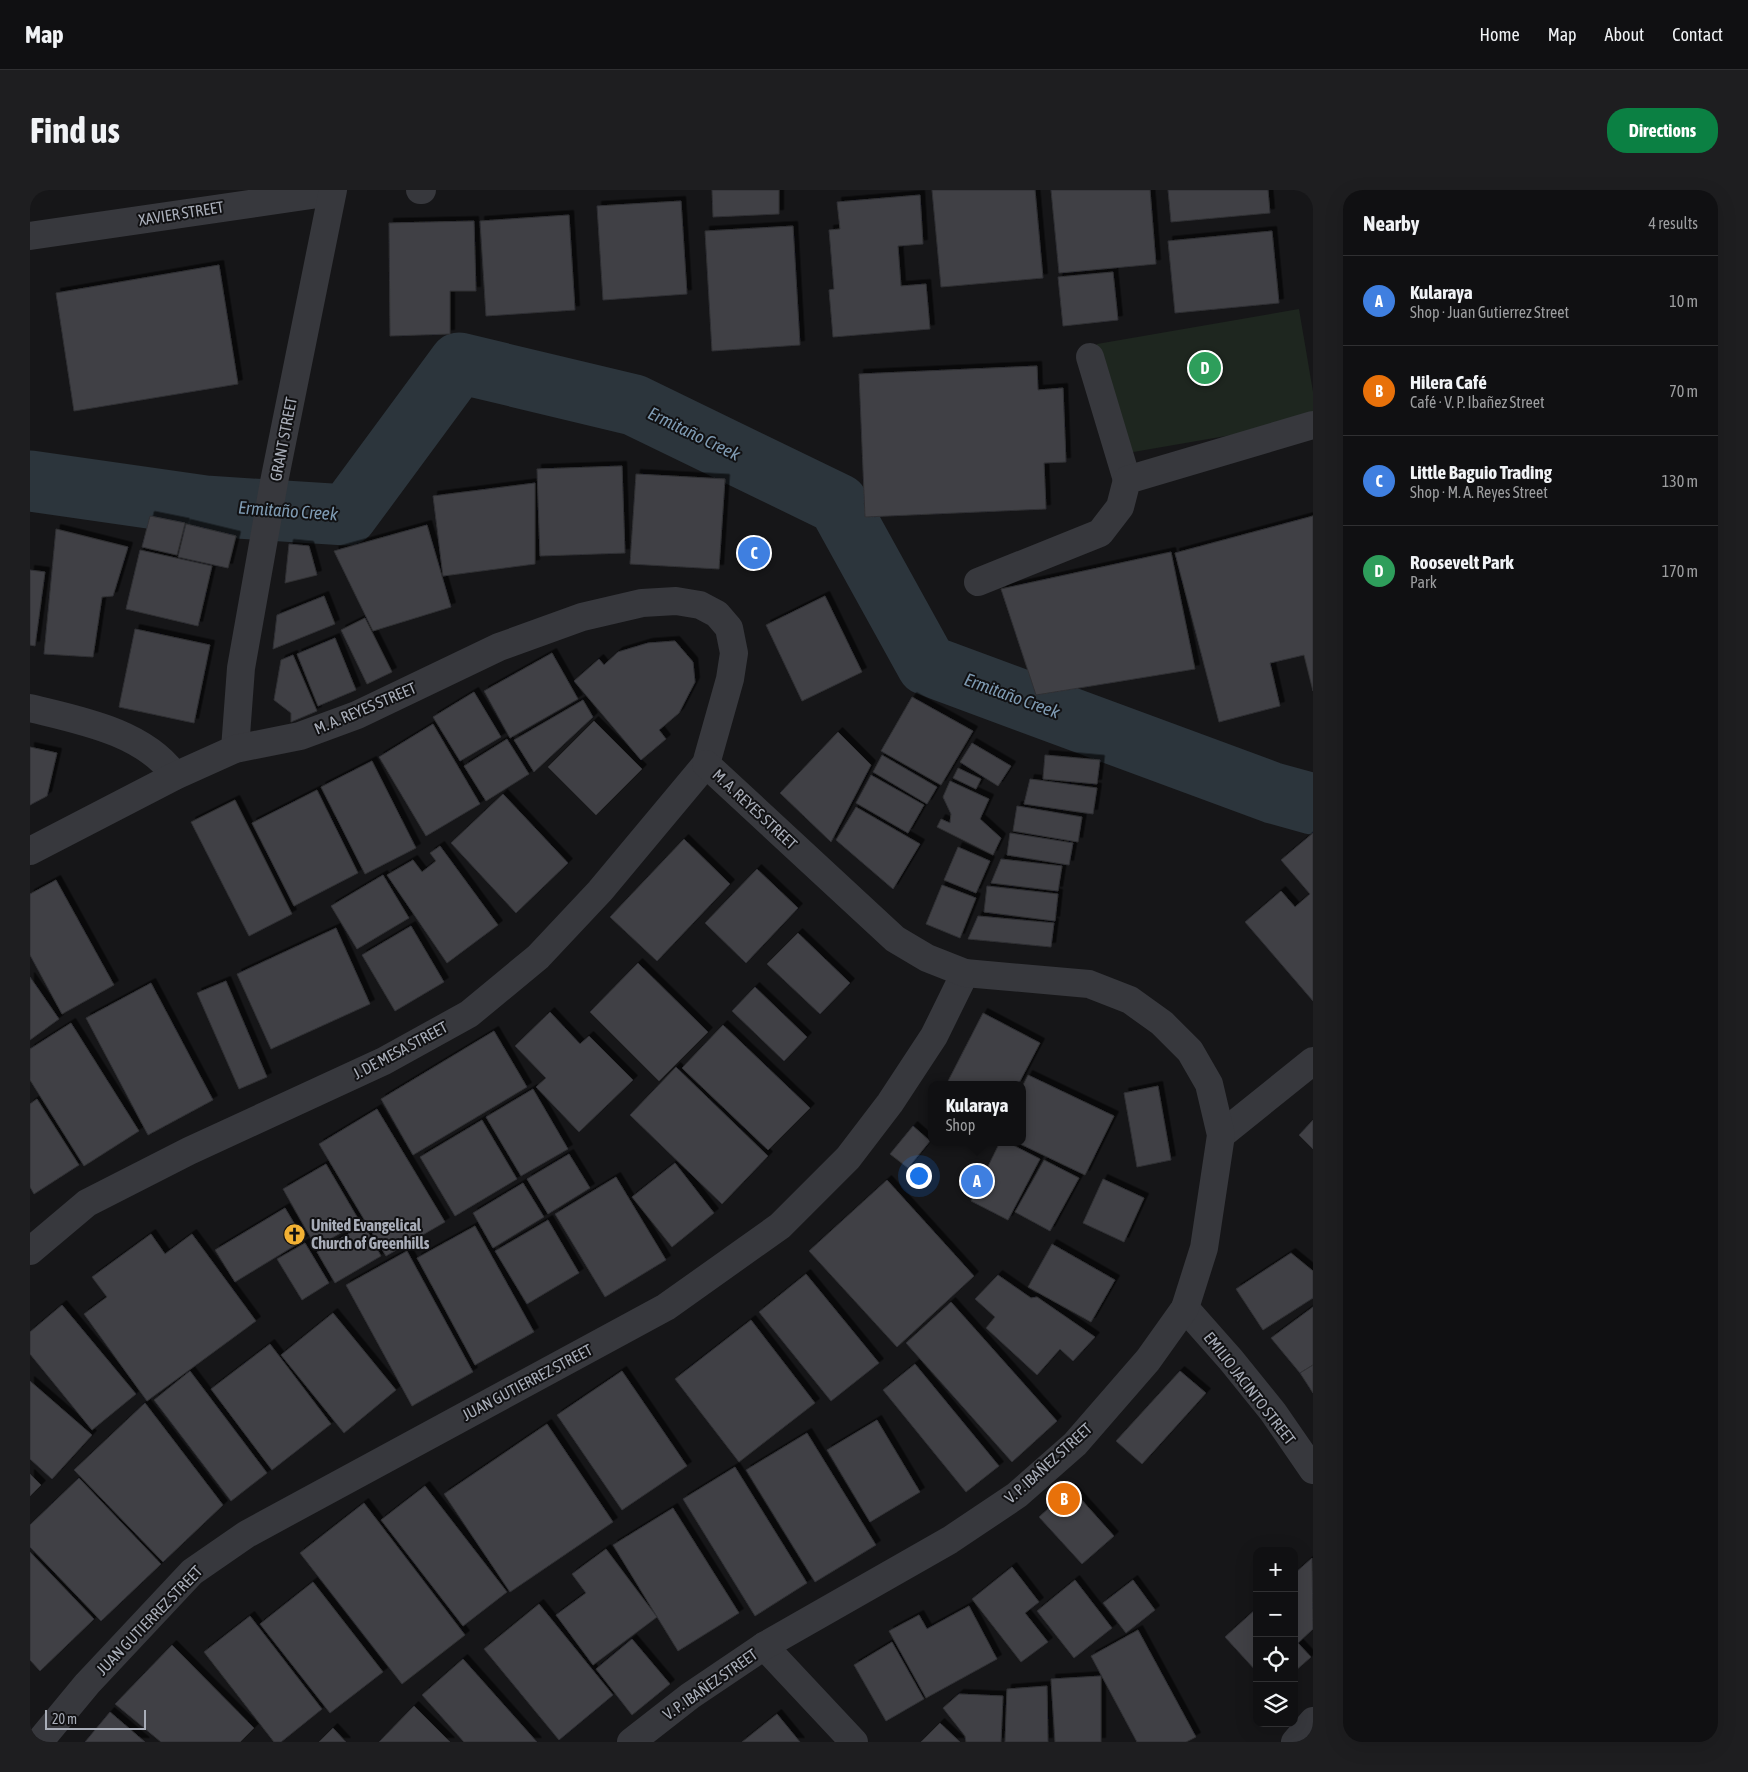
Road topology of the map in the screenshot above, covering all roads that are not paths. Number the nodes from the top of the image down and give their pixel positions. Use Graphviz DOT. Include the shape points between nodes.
graph roads {
  1 [pos="333,191"];
  2 [pos="30,236"];
  3 [pos="1090,357"];
  4 [pos="1313,425"];
  5 [pos="1127,480"];
  6 [pos="978,582"];
  7 [pos="30,708"];
  8 [pos="235,749"];
  9 [pos="706,764"];
  10 [pos="175,776"];
  11 [pos="30,851"];
  12 [pos="965,972"];
  13 [pos="1313,1061"];
  14 [pos="1221,1135"];
  15 [pos="30,1251"];
  16 [pos="1185,1308"];
  17 [pos="1313,1470"];
  18 [pos="764,1646"];
  19 [pos="1313,1722"];
  20 [pos="39,1742"];
  21 [pos="631,1742"];
  22 [pos="854,1742"];
  23 [pos="1294,1742"];
  1 -- 2 [label="street, XAVIER STREET"];
  1 -- 8 [label="street, GRANT STREET" via="274,482 241,668"];
  3 -- 5 [label="street"];
  4 -- 5 [label="street"];
  5 -- 6 [label="street" via="1120,506 1100,533"];
  7 -- 10 [label="street" via="96,725 143,746 167,765"];
  8 -- 9 [label="street, M. A. REYES STREET" via="300,736 357,715 499,647 582,617 642,603 676,601 700,605 718,614 729,628 734,653"];
  8 -- 10 [label="street, M. A. REYES STREET"];
  9 -- 12 [label="street, M. A. REYES STREET" via="895,939 927,958"];
  9 -- 15 [label="street, J. DE MESA STREET" via="600,892 538,958 469,1014 384,1061 188,1150 87,1204"];
  10 -- 11 [label="street, M. A. REYES STREET"];
  12 -- 14 [label="street, M. A. REYES STREET" via="1089,984 1130,1000 1162,1023 1190,1051 1209,1084"];
  12 -- 20 [label="street, JUAN GUTIERREZ STREET" via="934,1036 890,1103 848,1158 780,1226 666,1307 247,1534 192,1572 87,1684"];
  13 -- 14 [label="street"];
  14 -- 16 [label="street, V. P. IBAÑEZ STREET" via="1204,1248"];
  16 -- 17 [label="street, EMILIO JACINTO STREET" via="1273,1412"];
  16 -- 18 [label="street, V. P. IBAÑEZ STREET" via="1148,1360 1081,1437 1018,1495 950,1540"];
  18 -- 21 [label="street, V. P. IBAÑEZ STREET" via="690,1696"];
  18 -- 22 [label="street"];
  19 -- 23 [label="street"];
}
